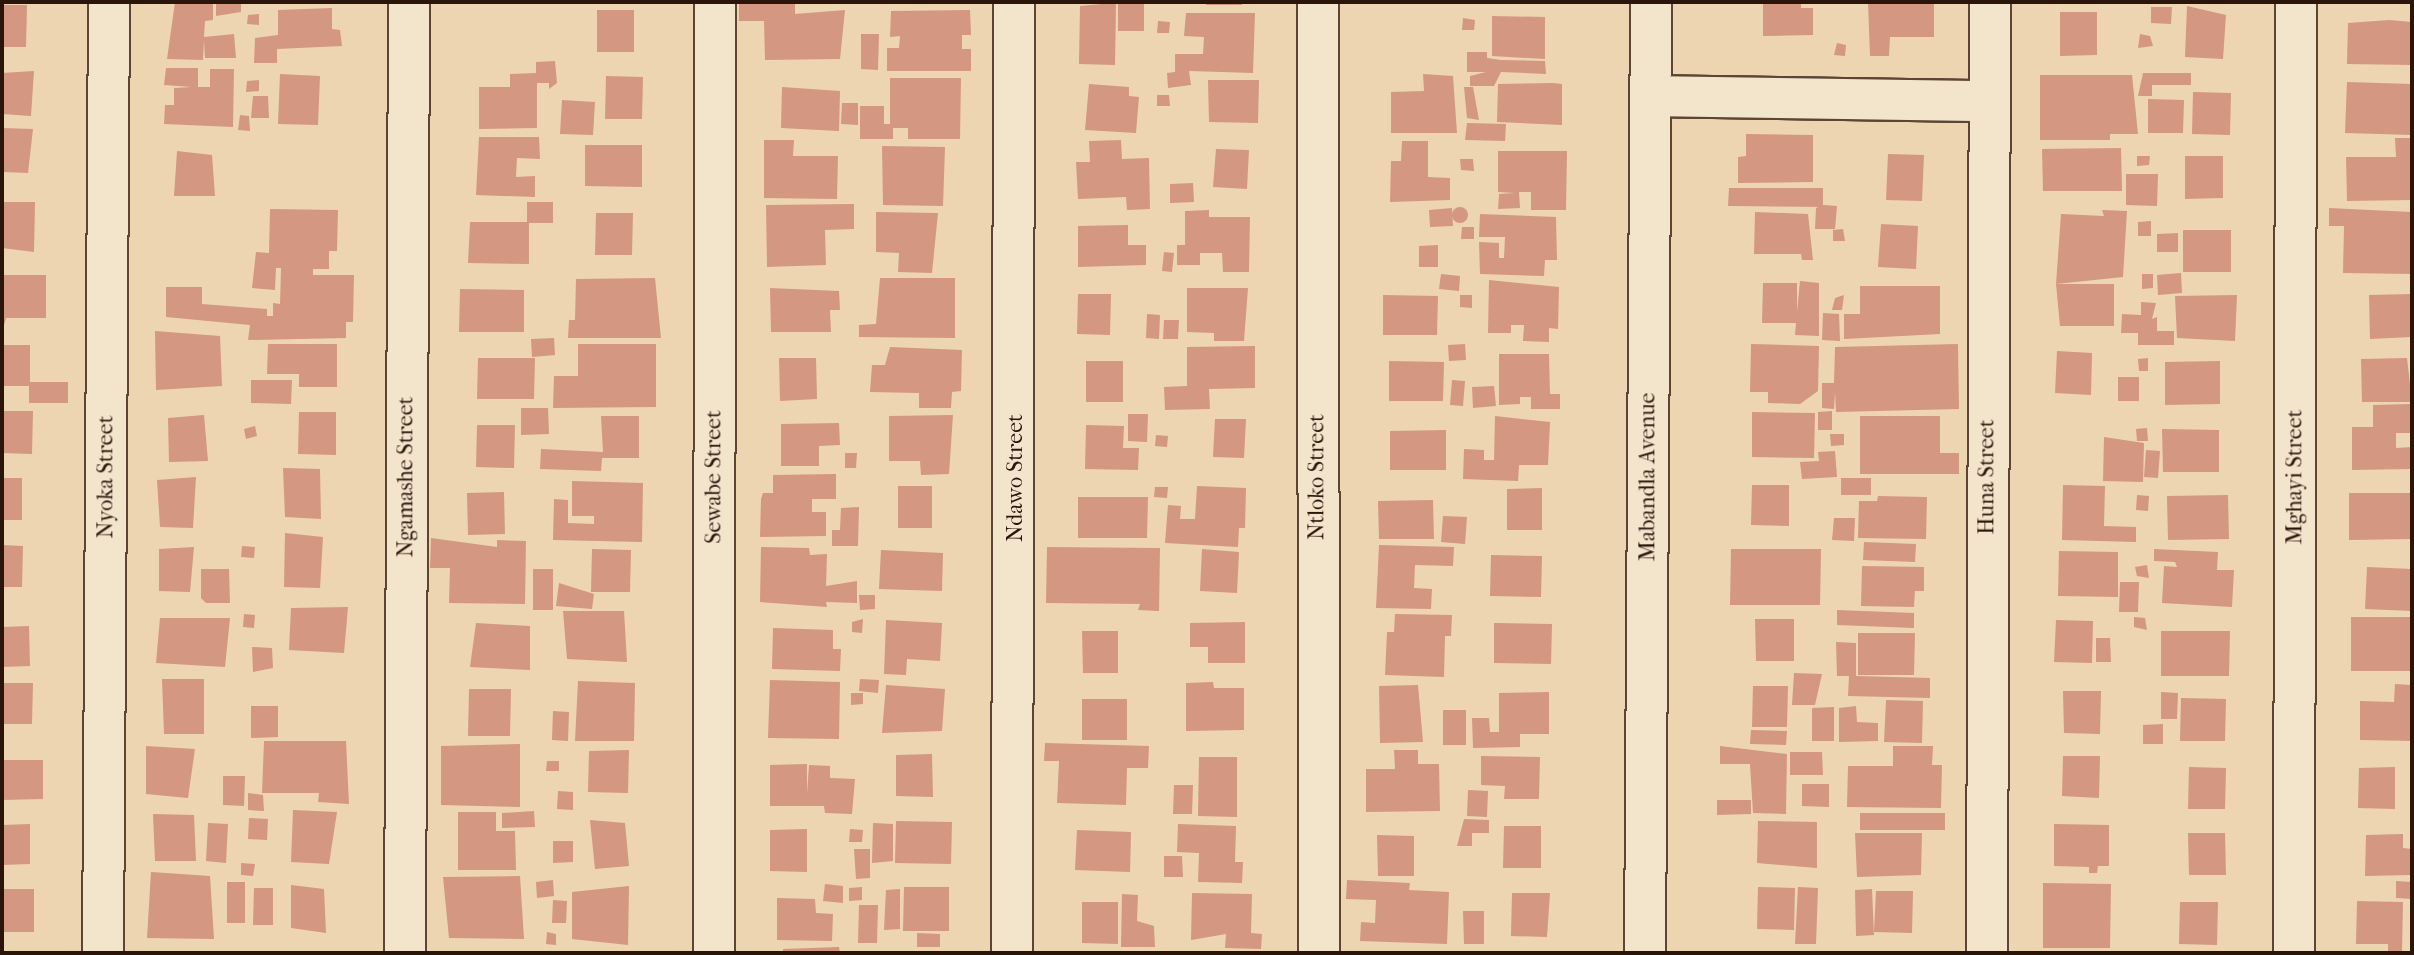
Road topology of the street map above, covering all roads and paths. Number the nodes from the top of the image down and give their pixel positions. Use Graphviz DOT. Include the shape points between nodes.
graph roads {
  1 [pos="109,2"];
  2 [pos="409,2"];
  3 [pos="715,2"];
  4 [pos="1014,2"];
  5 [pos="1318,2"];
  6 [pos="1651,2"];
  7 [pos="1990,2"];
  8 [pos="2296,2"];
  9 [pos="1651,96"];
  10 [pos="1987,101"];
  11 [pos="103,953"];
  12 [pos="405,953"];
  13 [pos="714,953"];
  14 [pos="1012,953"];
  15 [pos="1319,953"];
  16 [pos="1645,953"];
  17 [pos="1987,953"];
  18 [pos="2294,953"];
  1 -- 11 [label="street, Nyoka Street"];
  2 -- 12 [label="street, Ngamashe Street"];
  3 -- 13 [label="street, Sewabe Street"];
  4 -- 14 [label="street, Ndawo Street"];
  5 -- 15 [label="street, Ntloko Street"];
  6 -- 9 [label="street, Mabandla Avenue"];
  7 -- 10 [label="street, Huna Street"];
  8 -- 18 [label="street, Mghayi Street"];
  9 -- 10 [label="street"];
  9 -- 16 [label="street, Mabandla Avenue"];
  10 -- 17 [label="street, Huna Street"];
}
